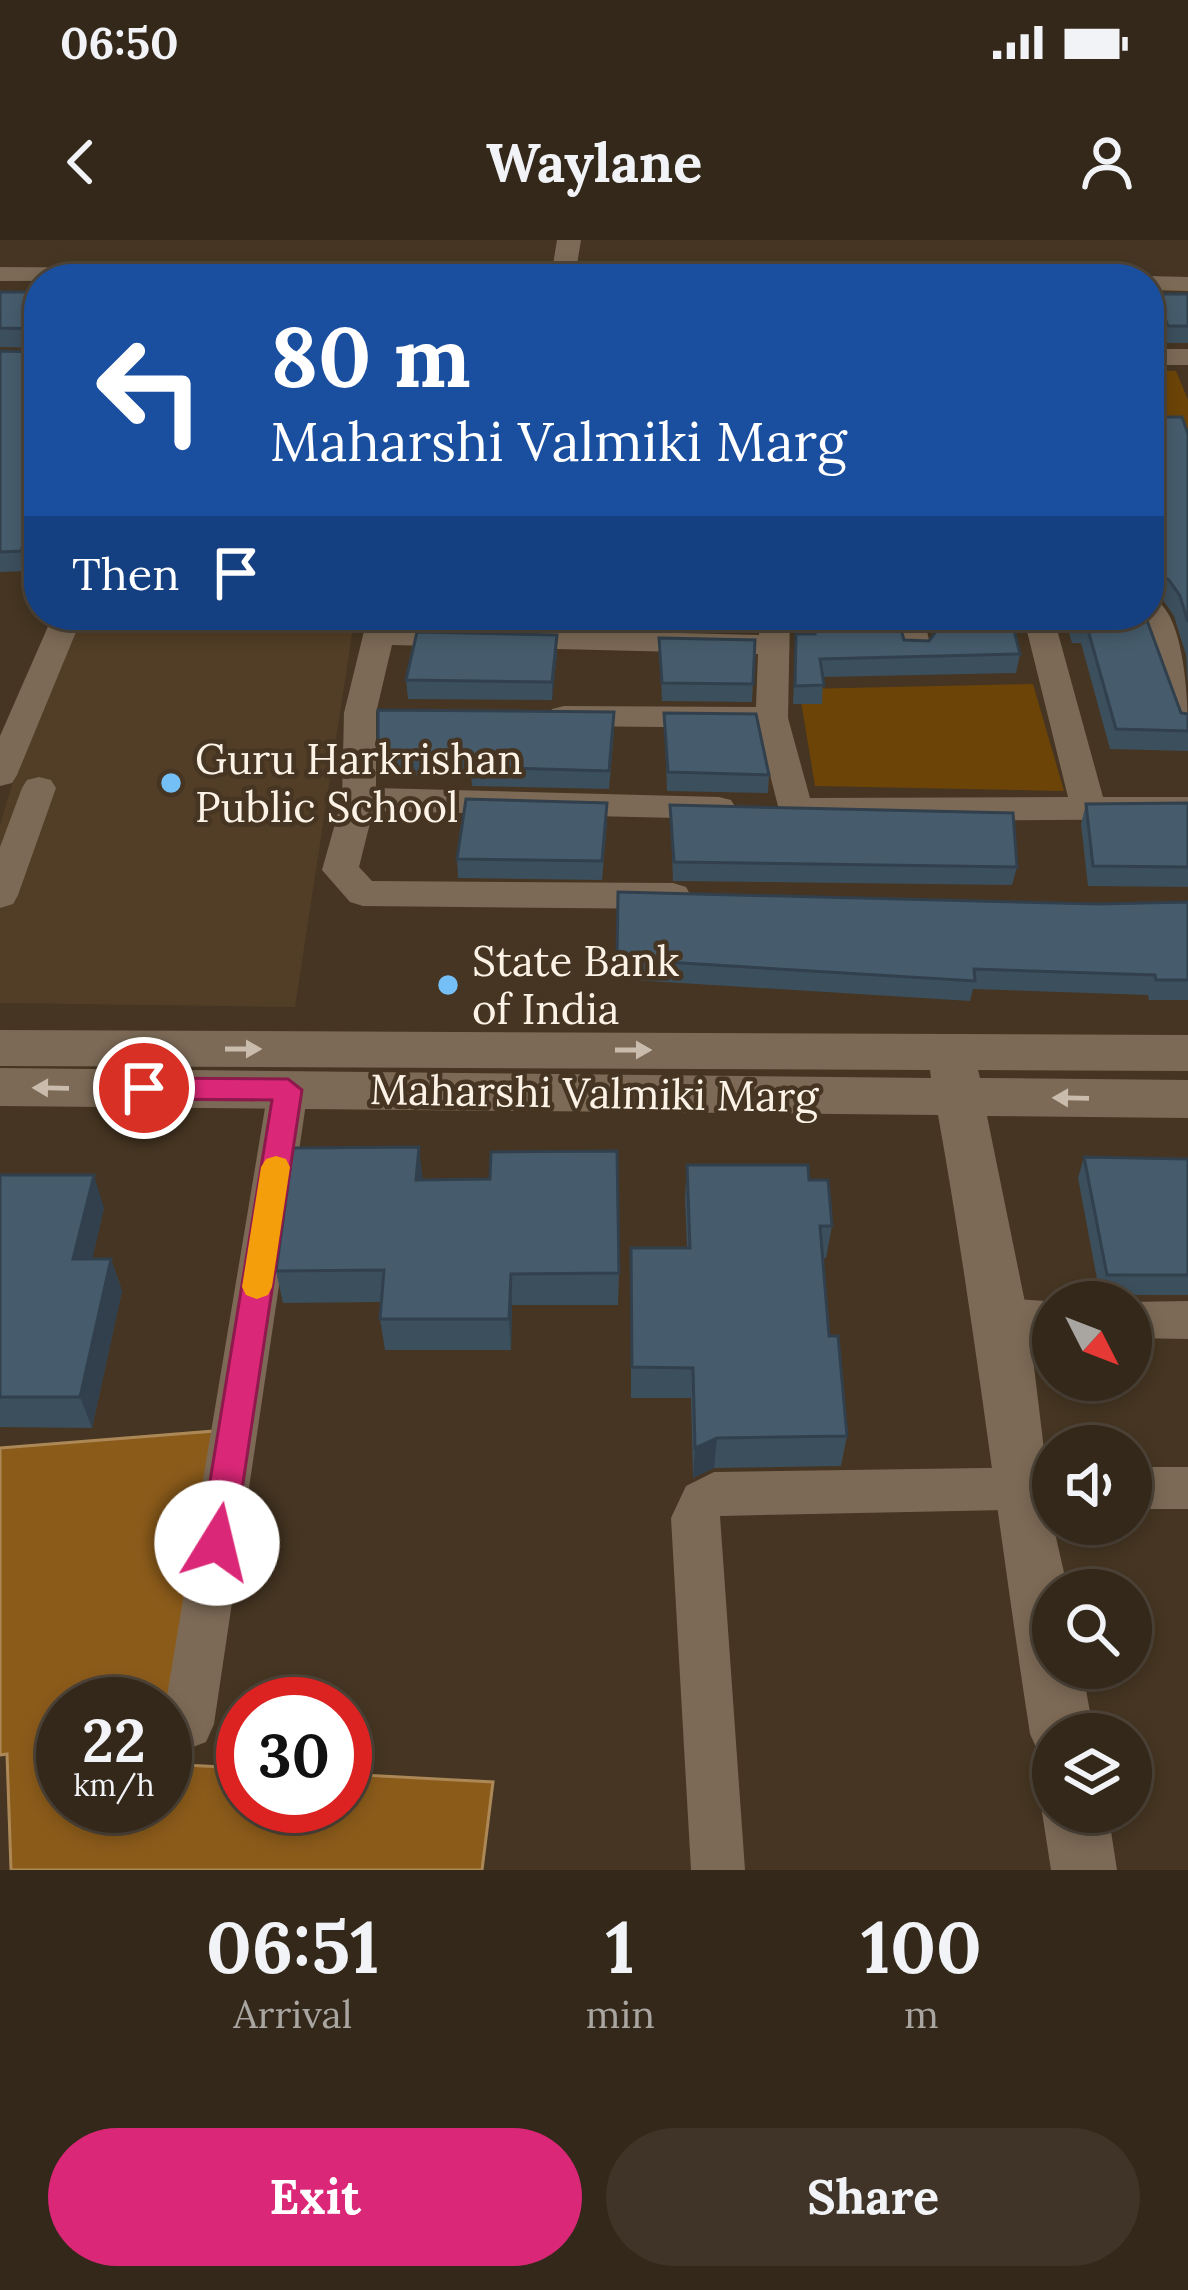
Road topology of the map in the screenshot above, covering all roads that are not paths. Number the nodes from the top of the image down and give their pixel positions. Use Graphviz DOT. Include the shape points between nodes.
graph roads {
  1 [pos="62,630"];
  2 [pos="382,630"];
  3 [pos="773,630"];
  4 [pos="911,630"];
  5 [pos="1042,630"];
  6 [pos="1157,630"];
  7 [pos="915,648"];
  8 [pos="520,715"];
  9 [pos="772,718"];
  10 [pos="1188,722"];
  11 [pos="0,775"];
  12 [pos="39,788"];
  13 [pos="359,799"];
  14 [pos="1088,807"];
  15 [pos="1188,808"];
  16 [pos="796,810"];
  17 [pos="0,895"];
  18 [pos="718,897"];
  19 [pos="0,1048"];
  20 [pos="1188,1053"];
  21 [pos="955,1074"];
  22 [pos="0,1087"];
  23 [pos="288,1090"];
  24 [pos="1188,1100"];
  25 [pos="1027,1318"];
  26 [pos="1152,1319"];
  27 [pos="1188,1320"];
  28 [pos="1033,1425"];
  29 [pos="1188,1487"];
  30 [pos="1032,1488"];
  31 [pos="1152,1488"];
  32 [pos="1043,1545"];
  33 [pos="192,1699"];
  34 [pos="1060,1713"];
  35 [pos="1078,1833"];
  36 [pos="718,1870"];
  37 [pos="1084,1870"];
  1 -- 11 [label="street"];
  2 -- 13 [label="street"];
  3 -- 9 [label="street"];
  4 -- 7 [label="street"];
  5 -- 14 [label="street"];
  6 -- 10 [label="street"];
  8 -- 9 [label="street"];
  9 -- 16 [label="street"];
  12 -- 17 [label="street"];
  13 -- 16 [label="street"];
  13 -- 18 [label="street" via="340,870 363,893"];
  14 -- 15 [label="street"];
  14 -- 16 [label="street"];
  19 -- 21 [label="street, Maharshi Valmiki Marg, one-way"];
  20 -- 21 [label="street, Maharshi Valmiki Marg"];
  21 -- 23 [label="street, Maharshi Valmiki Marg"];
  24 -- 21 [label="street, Maharshi Valmiki Marg, one-way"];
  21 -- 25 [label="street"];
  23 -- 22 [label="street, Maharshi Valmiki Marg, one-way"];
  23 -- 33 [label="street"];
  25 -- 28 [label="street"];
  26 -- 27 [label="street"];
  29 -- 31 [label="street"];
  30 -- 36 [label="street" via="715,1492 703,1501 695,1517"];
  32 -- 34 [label="street"];
  35 -- 37 [label="street"];
}
